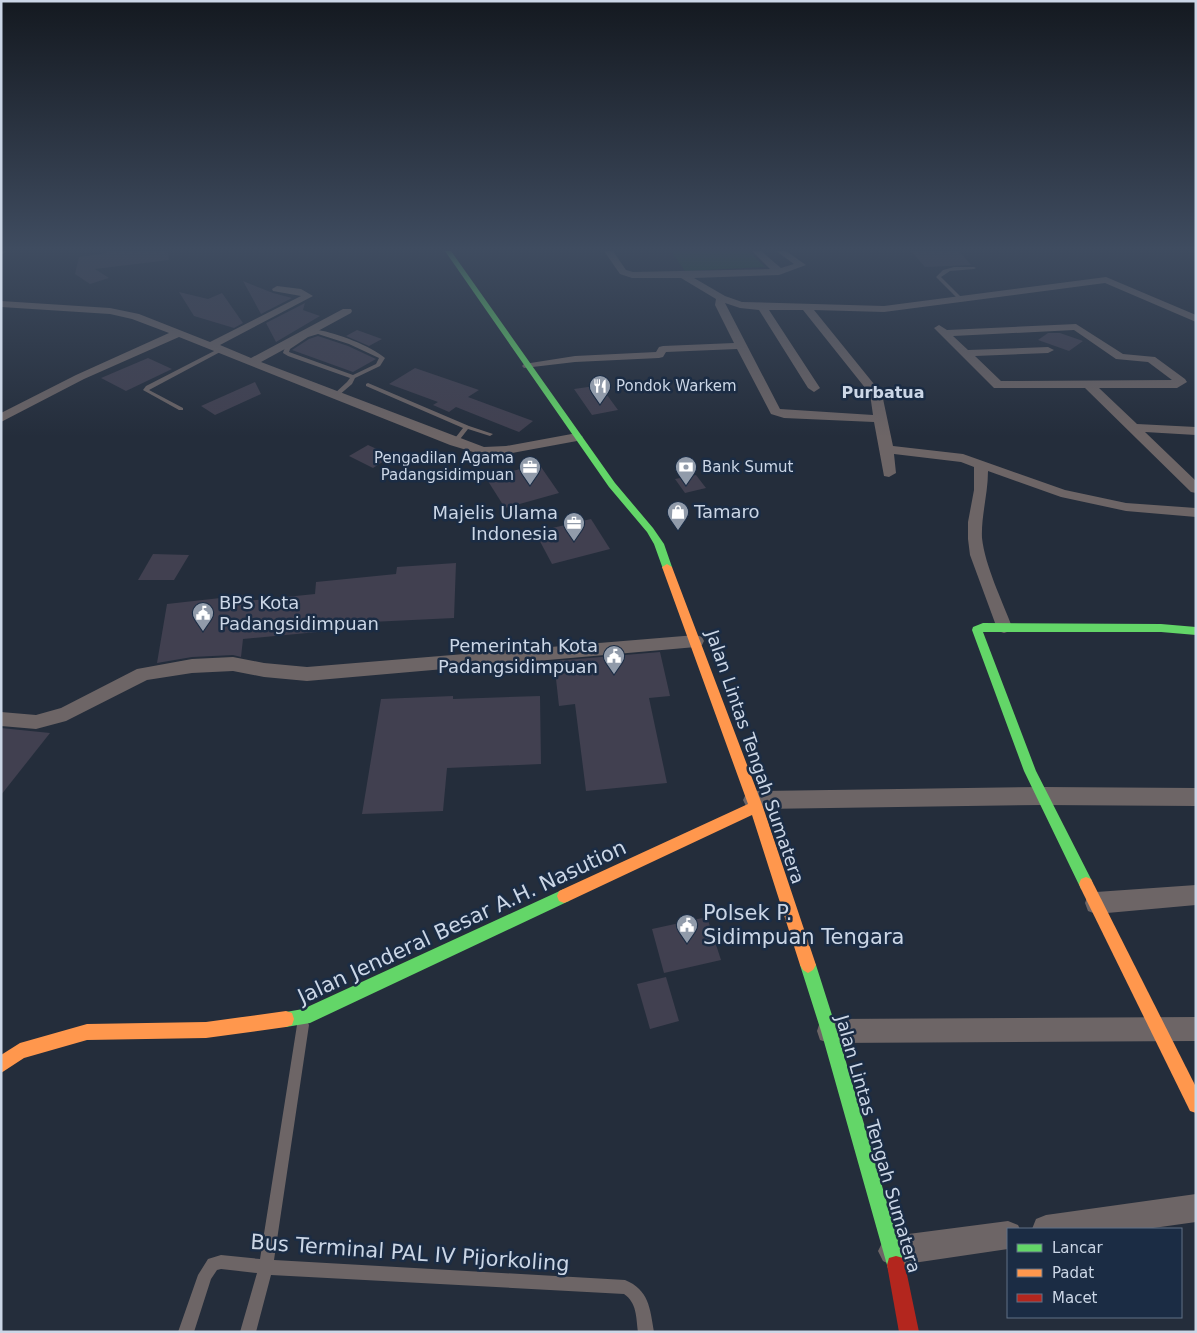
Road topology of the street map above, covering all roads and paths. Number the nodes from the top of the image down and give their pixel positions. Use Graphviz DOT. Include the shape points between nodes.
graph roads {
  1 [pos="121,313"];
  2 [pos="277,313"];
  3 [pos="343,313"];
  4 [pos="491,313"];
  5 [pos="724,313"];
  6 [pos="766,313"];
  7 [pos="811,313"];
  8 [pos="1183,313"];
  9 [pos="1196,319"];
  10 [pos="178,333"];
  11 [pos="740,346"];
  12 [pos="215,348"];
  13 [pos="1048,350"];
  14 [pos="966,353"];
  15 [pos="252,362"];
  16 [pos="528,366"];
  17 [pos="353,377"];
  18 [pos="1088,384"];
  19 [pos="368,386"];
  20 [pos="814,388"];
  21 [pos="336,396"];
  22 [pos="181,409"];
  23 [pos="1,418"];
  24 [pos="880,419"];
  25 [pos="467,427"];
  26 [pos="1135,428"];
  27 [pos="1196,431"];
  28 [pos="490,434"];
  29 [pos="577,437"];
  30 [pos="454,442"];
  31 [pos="887,449"];
  32 [pos="981,464"];
  33 [pos="889,472"];
  34 [pos="1196,489"];
  35 [pos="1196,513"];
  36 [pos="1004,627"];
  37 [pos="1196,633"];
  38 [pos="696,641"];
  39 [pos="1,719"];
  40 [pos="1043,796"];
  41 [pos="1196,797"];
  42 [pos="754,804"];
  43 [pos="1196,895"];
  44 [pos="1096,903"];
  45 [pos="304,1017"];
  46 [pos="1196,1028"];
  47 [pos="1158,1029"];
  48 [pos="829,1032"];
  49 [pos="1,1065"];
  50 [pos="1196,1105"];
  51 [pos="1196,1208"];
  52 [pos="1053,1228"];
  53 [pos="1007,1234"];
  54 [pos="893,1251"];
  55 [pos="266,1267"];
  56 [pos="186,1332"];
  57 [pos="248,1332"];
  58 [pos="646,1332"];
  59 [pos="909,1332"];
  1 -- 10 [label="street"];
  2 -- 12 [label="street"];
  3 -- 15 [label="street"];
  4 -- 16 [label="main road, Jalan Lintas Tengah Sumatera"];
  5 -- 11 [label="street"];
  6 -- 20 [label="street"];
  7 -- 24 [label="street" via="876,394"];
  8 -- 9 [label="street"];
  10 -- 12 [label="street"];
  10 -- 23 [label="street" via="80,377"];
  11 -- 16 [label="street" via="663,349 659,356 575,359"];
  11 -- 24 [label="street" via="775,411"];
  12 -- 15 [label="street"];
  12 -- 22 [label="lane" via="146,390"];
  13 -- 14 [label="street"];
  14 -- 18 [label="street" via="999,385"];
  14 -- 18 [label="street" via="940,329 1076,327 1120,357 1151,359 1181,382"];
  15 -- 21 [label="street"];
  16 -- 29 [label="main road, Jalan Lintas Tengah Sumatera"];
  17 -- 17 [label="lane" via="290,355 286,350 319,332 382,358 378,365"];
  17 -- 21 [label="lane"];
  18 -- 26 [label="street"];
  19 -- 25 [label="lane"];
  21 -- 30 [label="street"];
  24 -- 31 [label="street"];
  25 -- 28 [label="lane"];
  25 -- 30 [label="lane"];
  26 -- 27 [label="street"];
  26 -- 34 [label="street"];
  29 -- 30 [label="street" via="483,451"];
  29 -- 38 [label="main road, Jalan Lintas Tengah Sumatera" via="659,544"];
  31 -- 32 [label="street" via="945,455"];
  31 -- 33 [label="street"];
  32 -- 35 [label="street" via="1061,493 1136,509"];
  32 -- 36 [label="street" via="975,539"];
  36 -- 37 [label="main road" via="1183,630"];
  36 -- 40 [label="main road" via="981,627 977,630 1030,771"];
  38 -- 39 [label="street" via="307,674 233,664 192,666 143,674 66,714 36,722"];
  38 -- 42 [label="main road, Jalan Lintas Tengah Sumatera"];
  40 -- 41 [label="street"];
  40 -- 42 [label="street"];
  40 -- 44 [label="main road"];
  42 -- 45 [label="main road, Jalan Jenderal Besar A.H. Nasution"];
  42 -- 48 [label="main road, Jalan Lintas Tengah Sumatera"];
  43 -- 44 [label="street"];
  44 -- 47 [label="main road"];
  45 -- 49 [label="main road, Jalan Jenderal Besar A.H. Nasution" via="206,1030 87,1032 20,1051"];
  45 -- 55 [label="lane"];
  46 -- 47 [label="street"];
  47 -- 48 [label="street"];
  47 -- 50 [label="main road"];
  48 -- 54 [label="main road, Jalan Lintas Tengah Sumatera"];
  51 -- 52 [label="street"];
  53 -- 54 [label="street"];
  54 -- 59 [label="main road, Jalan Lintas Tengah Sumatera"];
  55 -- 56 [label="lane, Bus Terminal PAL IV Pijorkoling" via="213,1264 205,1275"];
  55 -- 57 [label="lane"];
  55 -- 58 [label="lane, Bus Terminal PAL IV Pijorkoling" via="625,1287 640,1298"];
}
